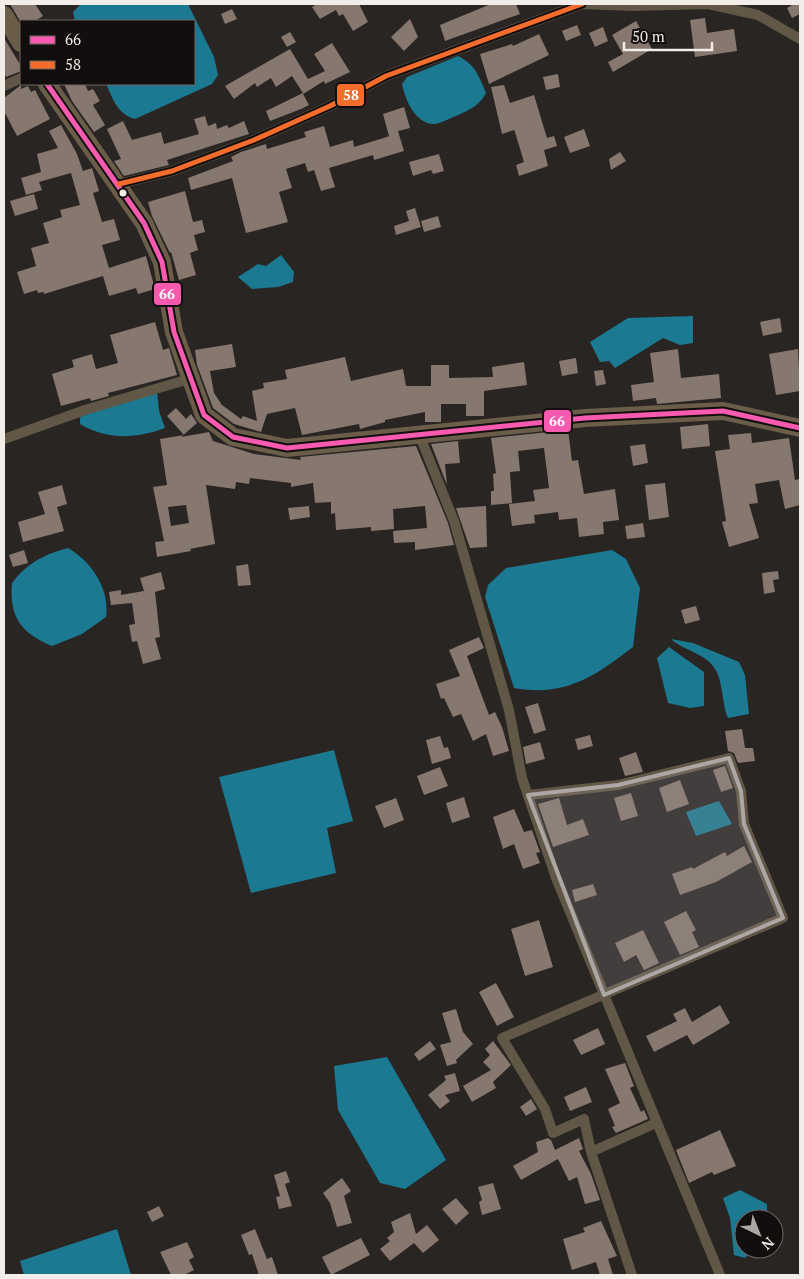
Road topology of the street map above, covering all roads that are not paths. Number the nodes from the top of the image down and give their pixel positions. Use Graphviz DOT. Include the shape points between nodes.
graph roads {
  1 [pos="582,4"];
  2 [pos="680,4"];
  3 [pos="4,15"];
  4 [pos="800,39"];
  5 [pos="20,41"];
  6 [pos="20,78"];
  7 [pos="48,85"];
  8 [pos="4,86"];
  9 [pos="119,184"];
  10 [pos="189,379"];
  11 [pos="800,428"];
  12 [pos="419,434"];
  13 [pos="4,439"];
  14 [pos="528,795"];
  15 [pos="604,995"];
  16 [pos="656,1123"];
  17 [pos="591,1152"];
  18 [pos="632,1275"];
  19 [pos="720,1275"];
  1 -- 2 [label="street"];
  1 -- 9 [label="street" via="386,76 330,106 254,140 172,171"];
  2 -- 4 [label="street" via="708,4 758,15"];
  3 -- 5 [label="highway"];
  6 -- 8 [label="street"];
  7 -- 9 [label="highway"];
  9 -- 10 [label="highway" via="144,223 162,262 174,332"];
  10 -- 12 [label="highway" via="204,415 233,437 244,441 287,448"];
  10 -- 13 [label="street" via="85,410"];
  11 -- 12 [label="highway" via="723,411 585,418"];
  12 -- 14 [label="street" via="454,521 508,710"];
  14 -- 15 [label="street" via="556,878"];
  14 -- 15 [label="street" via="618,785 729,758 742,791 744,824 783,918"];
  15 -- 16 [label="street"];
  15 -- 17 [label="street" via="502,1038 545,1109 553,1133 584,1119"];
  16 -- 17 [label="street"];
  16 -- 19 [label="street"];
  17 -- 18 [label="street"];
}
